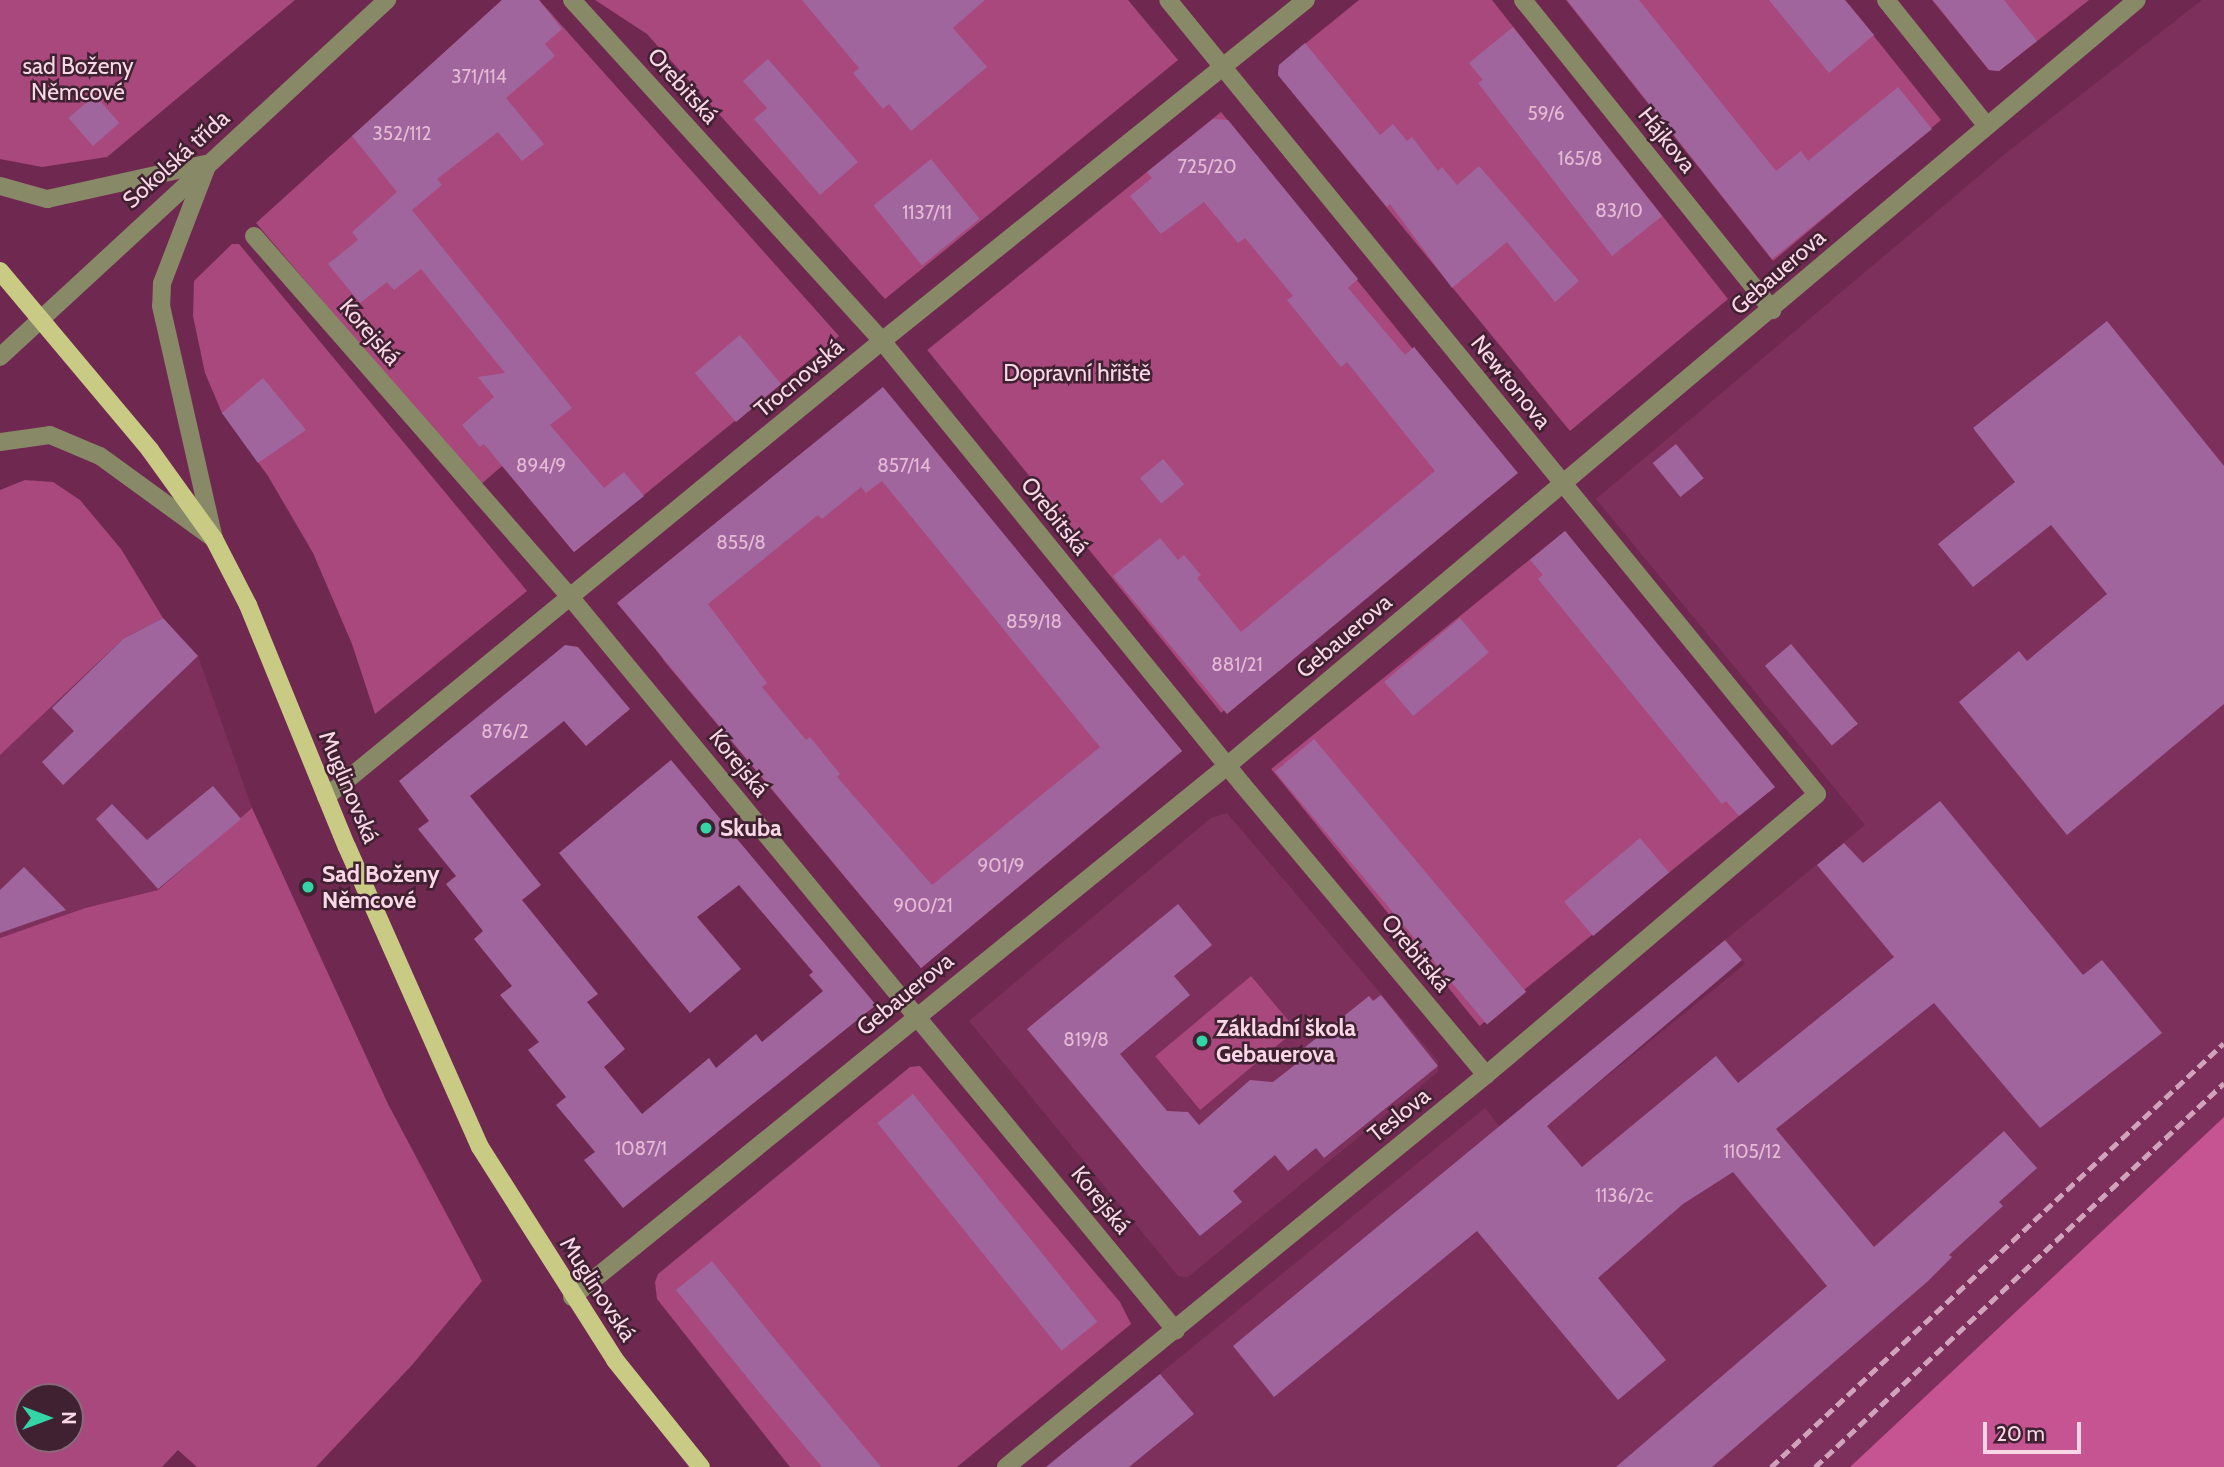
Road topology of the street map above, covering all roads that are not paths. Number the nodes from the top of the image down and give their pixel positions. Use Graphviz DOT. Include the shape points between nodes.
graph roads {
  1 [pos="387,0"];
  2 [pos="572,0"];
  3 [pos="1168,0"];
  4 [pos="1306,0"];
  5 [pos="1523,0"];
  6 [pos="1886,0"];
  7 [pos="2137,0"];
  8 [pos="1225,66"];
  9 [pos="1986,125"];
  10 [pos="209,163"];
  11 [pos="0,186"];
  12 [pos="254,236"];
  13 [pos="0,271"];
  14 [pos="1772,310"];
  15 [pos="40,318"];
  16 [pos="882,341"];
  17 [pos="0,357"];
  18 [pos="0,442"];
  19 [pos="1563,486"];
  20 [pos="214,539"];
  21 [pos="571,598"];
  22 [pos="1227,766"];
  23 [pos="1817,794"];
  24 [pos="326,797"];
  25 [pos="918,1015"];
  26 [pos="1486,1075"];
  27 [pos="572,1297"];
  28 [pos="1176,1331"];
  29 [pos="701,1467"];
  30 [pos="1006,1467"];
  1 -- 10 [label="street, Sokolská třída"];
  2 -- 16 [label="street, Orebitská"];
  3 -- 8 [label="street, Newtonova"];
  4 -- 8 [label="street, Trocnovská"];
  5 -- 14 [label="street, Hájkova"];
  6 -- 9 [label="street"];
  7 -- 9 [label="street, Gebauerova"];
  8 -- 16 [label="street, Trocnovská"];
  8 -- 19 [label="street, Newtonova"];
  9 -- 14 [label="street, Gebauerova"];
  10 -- 11 [label="street" via="47,200"];
  10 -- 15 [label="street, Sokolská třída"];
  10 -- 20 [label="street" via="162,283 160,306"];
  12 -- 21 [label="street, Korejská"];
  13 -- 15 [label="main road, Muglinovská"];
  14 -- 19 [label="street, Gebauerova"];
  15 -- 17 [label="street, Sokolská třída"];
  15 -- 20 [label="main road, Muglinovská" via="150,450"];
  16 -- 21 [label="street, Trocnovská"];
  16 -- 22 [label="street, Orebitská"];
  18 -- 20 [label="street" via="50,435 100,456"];
  19 -- 22 [label="street, Gebauerova"];
  19 -- 23 [label="street, Newtonova"];
  20 -- 24 [label="main road, Muglinovská" via="248,605"];
  21 -- 24 [label="street, Trocnovská"];
  21 -- 25 [label="street, Korejská"];
  22 -- 25 [label="street, Gebauerova"];
  22 -- 26 [label="street, Orebitská"];
  23 -- 26 [label="street, Teslova"];
  24 -- 27 [label="main road, Muglinovská" via="480,1147"];
  25 -- 27 [label="street, Gebauerova"];
  25 -- 28 [label="street, Korejská"];
  26 -- 28 [label="street, Teslova"];
  27 -- 29 [label="main road, Muglinovská" via="615,1360"];
  28 -- 30 [label="street, Teslova"];
}
